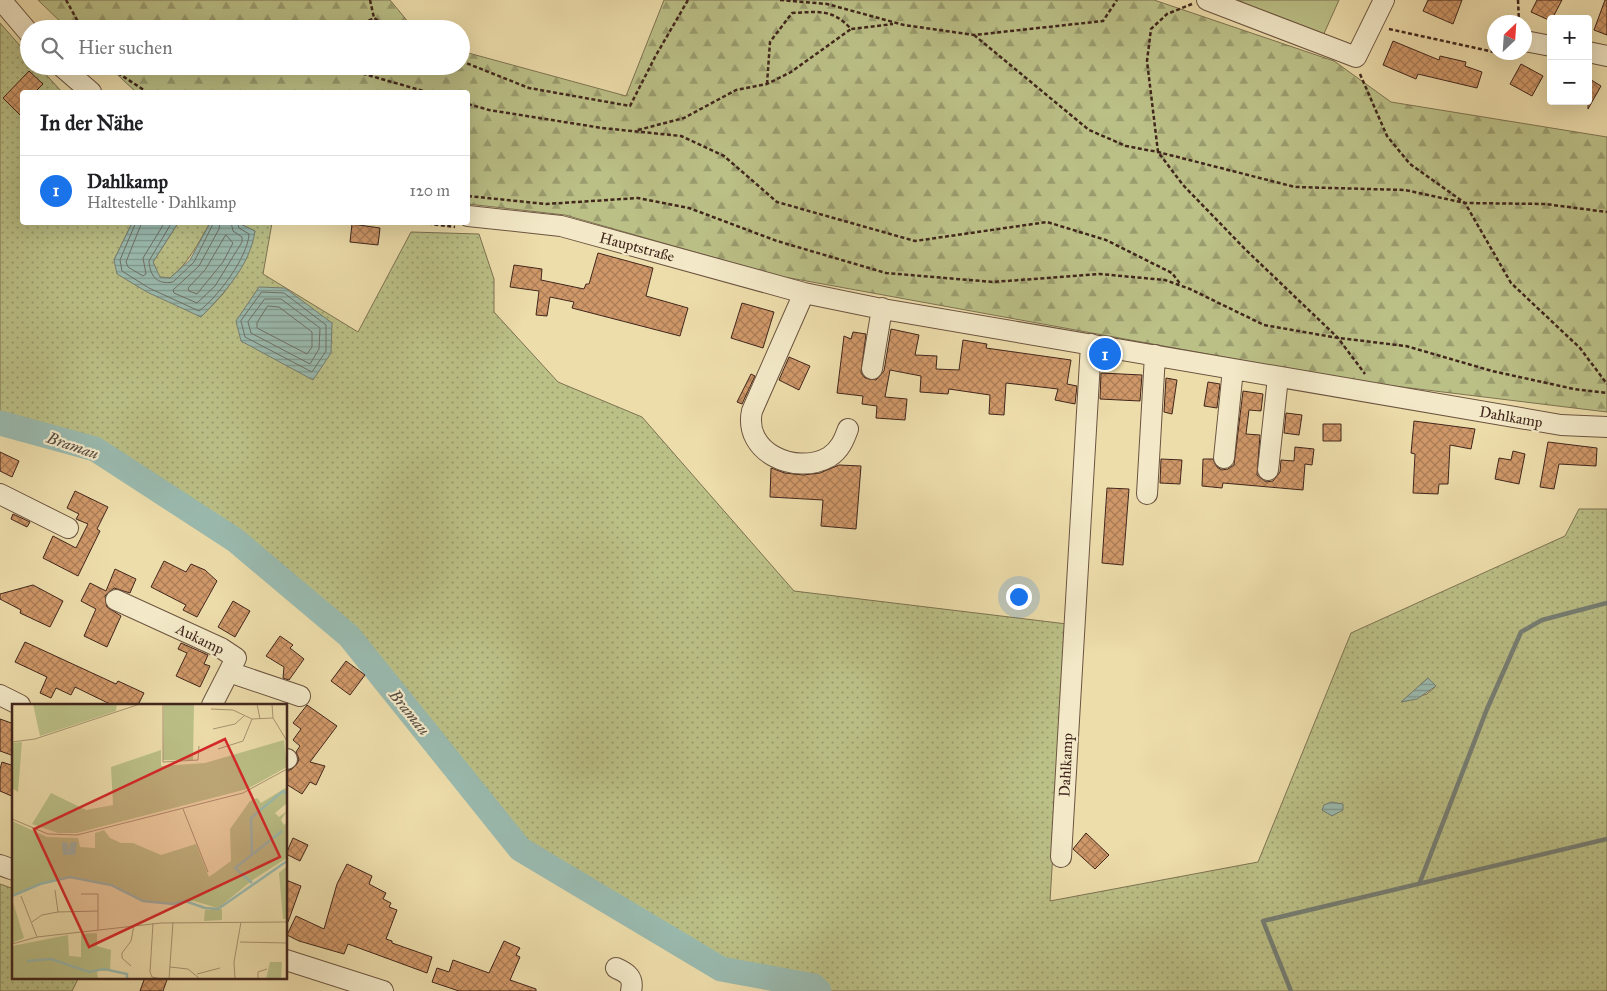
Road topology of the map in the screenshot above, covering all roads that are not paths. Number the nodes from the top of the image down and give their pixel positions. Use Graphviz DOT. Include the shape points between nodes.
graph roads {
  1 [pos="1,0"];
  2 [pos="1384,0"];
  3 [pos="1200,2"];
  4 [pos="20,22"];
  5 [pos="1532,37"];
  6 [pos="1547,44"];
  7 [pos="1592,53"];
  8 [pos="1607,56"];
  9 [pos="71,75"];
  10 [pos="89,90"];
  11 [pos="470,216"];
  12 [pos="804,293"];
  13 [pos="882,308"];
  14 [pos="1091,344"];
  15 [pos="1155,355"];
  16 [pos="872,369"];
  17 [pos="1233,369"];
  18 [pos="1278,377"];
  19 [pos="1607,427"];
  20 [pos="848,429"];
  21 [pos="1224,458"];
  22 [pos="1268,470"];
  23 [pos="0,494"];
  24 [pos="1147,494"];
  25 [pos="68,528"];
  26 [pos="116,600"];
  27 [pos="229,672"];
  28 [pos="0,695"];
  29 [pos="300,696"];
  30 [pos="18,704"];
  31 [pos="213,704"];
  32 [pos="1060,857"];
  33 [pos="0,865"];
  34 [pos="12,869"];
  35 [pos="288,961"];
  36 [pos="616,968"];
  37 [pos="380,990"];
  38 [pos="631,991"];
  1 -- 4 [label="street"];
  2 -- 3 [label="street" via="1356,58"];
  5 -- 6 [label="street"];
  7 -- 8 [label="street"];
  9 -- 10 [label="street"];
  11 -- 12 [label="street, Hauptstraße" via="561,226"];
  12 -- 13 [label="street, Dahlkamp"];
  12 -- 20 [label="street" via="752,410 749,422 752,432 762,449 775,458 802,462 828,457 843,442"];
  13 -- 14 [label="street, Dahlkamp"];
  13 -- 16 [label="street"];
  14 -- 15 [label="street, Dahlkamp"];
  14 -- 32 [label="street, Dahlkamp"];
  15 -- 17 [label="street, Dahlkamp"];
  15 -- 24 [label="street"];
  17 -- 18 [label="street, Dahlkamp"];
  17 -- 21 [label="street"];
  18 -- 19 [label="street, Dahlkamp" via="1560,426"];
  18 -- 22 [label="street"];
  23 -- 25 [label="street"];
  26 -- 27 [label="street, Aukamp" via="221,648 236,658"];
  27 -- 29 [label="street"];
  27 -- 31 [label="street, Aukamp"];
  28 -- 30 [label="street"];
  33 -- 34 [label="street"];
  35 -- 37 [label="street"];
  36 -- 38 [label="street" via="631,978"];
}
